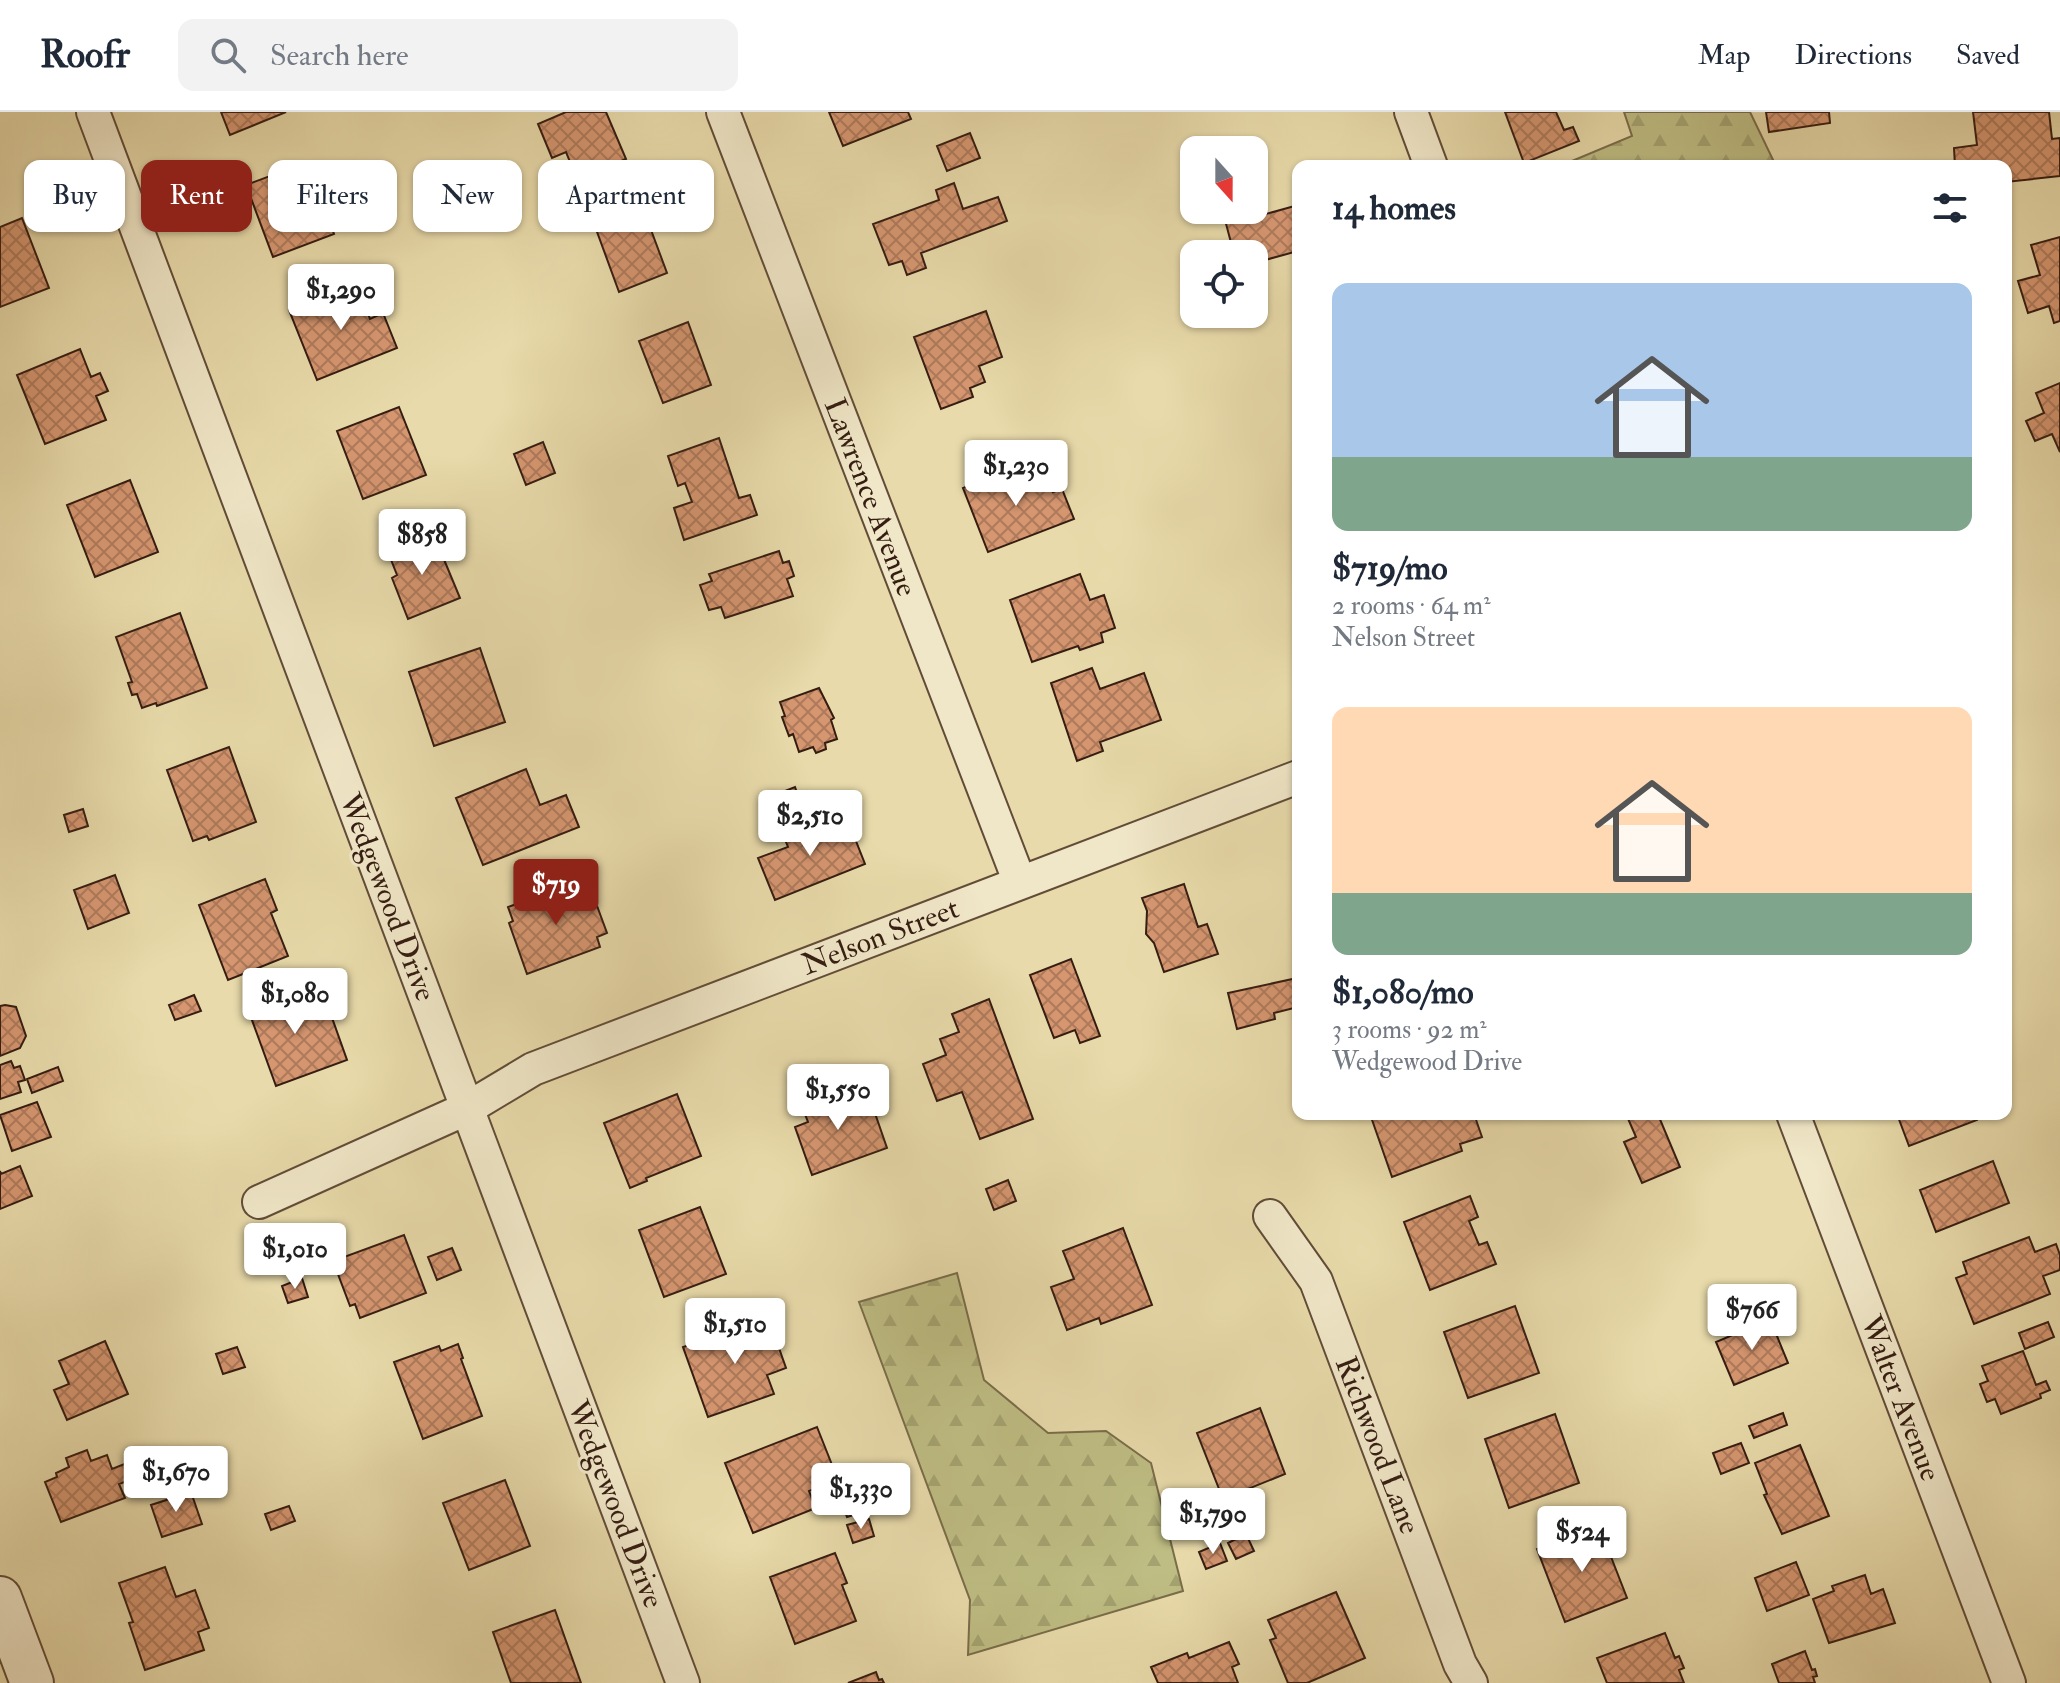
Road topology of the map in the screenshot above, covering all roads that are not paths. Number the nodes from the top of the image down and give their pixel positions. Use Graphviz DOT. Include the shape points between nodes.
graph roads {
  1 [pos="93,112"];
  2 [pos="723,112"];
  3 [pos="1411,112"];
  4 [pos="1429,160"];
  5 [pos="1292,779"];
  6 [pos="1020,883"];
  7 [pos="468,1108"];
  8 [pos="1795,1120"];
  9 [pos="259,1202"];
  10 [pos="1270,1216"];
  11 [pos="0,1598"];
  12 [pos="32,1683"];
  13 [pos="683,1683"];
  14 [pos="1471,1683"];
  15 [pos="2009,1683"];
  1 -- 7 [label="street, Wedgewood Drive"];
  2 -- 6 [label="street, Lawrence Avenue"];
  3 -- 4 [label="street"];
  5 -- 6 [label="street, Nelson Street"];
  6 -- 7 [label="street, Nelson Street" via="533,1069"];
  7 -- 9 [label="street, Nelson Street"];
  7 -- 13 [label="street, Wedgewood Drive"];
  8 -- 15 [label="street, Walter Avenue"];
  10 -- 14 [label="street, Richwood Lane" via="1316,1281"];
  11 -- 12 [label="street"];
}
